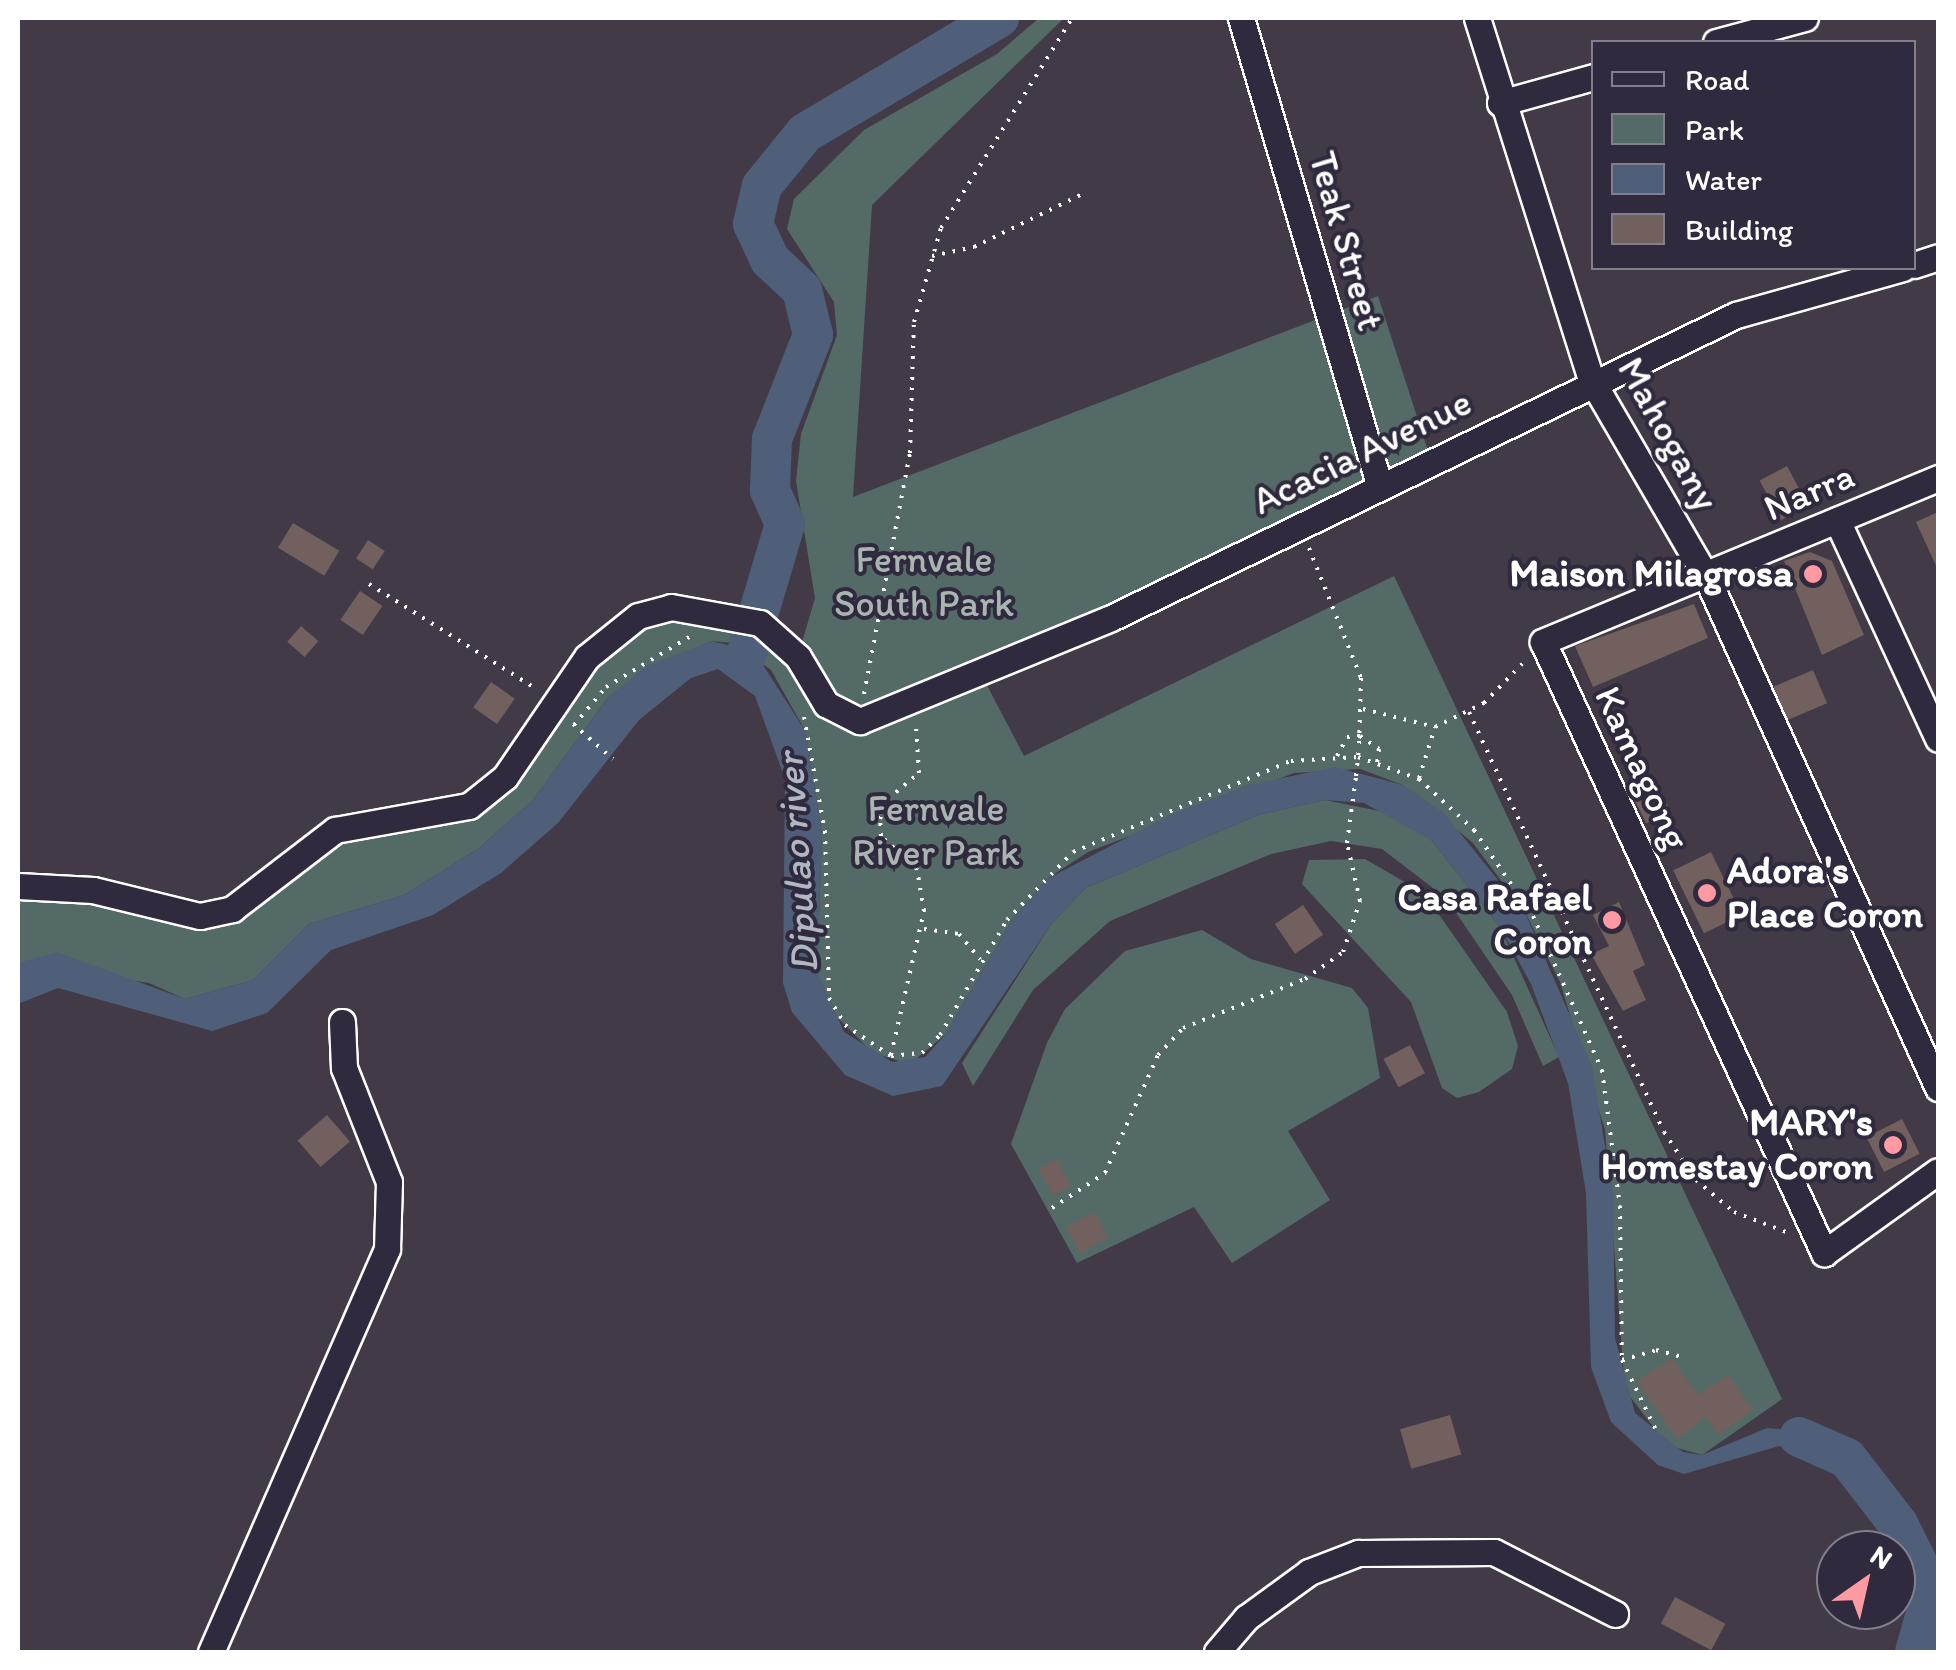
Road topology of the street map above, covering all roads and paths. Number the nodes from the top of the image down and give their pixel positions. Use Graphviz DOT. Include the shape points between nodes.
graph roads {
  1 [pos="1072,18"];
  2 [pos="1241,18"];
  3 [pos="1477,18"];
  4 [pos="1806,18"];
  5 [pos="1724,40"];
  6 [pos="1591,78"];
  7 [pos="1500,103"];
  8 [pos="1082,194"];
  9 [pos="932,256"];
  10 [pos="1896,270"];
  11 [pos="1591,379"];
  12 [pos="1938,478"];
  13 [pos="1380,486"];
  14 [pos="1837,520"];
  15 [pos="1298,526"];
  16 [pos="1707,578"];
  17 [pos="369,584"];
  18 [pos="702,633"];
  19 [pos="1542,642"];
  20 [pos="796,701"];
  21 [pos="556,702"];
  22 [pos="910,702"];
  23 [pos="1363,709"];
  24 [pos="1469,712"];
  25 [pos="866,719"];
  26 [pos="1435,727"];
  27 [pos="1360,736"];
  28 [pos="1938,738"];
  29 [pos="1337,756"];
  30 [pos="613,760"];
  31 [pos="1377,763"];
  32 [pos="1418,779"];
  33 [pos="18,886"];
  34 [pos="924,928"];
  35 [pos="981,961"];
  36 [pos="342,1022"];
  37 [pos="890,1056"];
  38 [pos="1938,1088"];
  39 [pos="1938,1171"];
  40 [pos="1052,1208"];
  41 [pos="1820,1244"];
  42 [pos="1682,1356"];
  43 [pos="1622,1360"];
  44 [pos="1655,1428"];
  45 [pos="1615,1614"];
  46 [pos="211,1652"];
  47 [pos="1217,1652"];
  1 -- 9 [label="path" via="994,131"];
  2 -- 13 [label="street, Teak Street"];
  3 -- 7 [label="street, Mahogany"];
  4 -- 5 [label="street"];
  6 -- 7 [label="street"];
  7 -- 11 [label="street, Mahogany"];
  8 -- 9 [label="path" via="974,247"];
  9 -- 25 [label="path" via="914,322 910,453 868,647"];
  10 -- 11 [label="street, Acacia Avenue" via="1736,315"];
  11 -- 13 [label="street, Acacia Avenue"];
  11 -- 16 [label="street, Mahogany"];
  12 -- 14 [label="street, Narra"];
  13 -- 15 [label="street, Acacia Avenue"];
  14 -- 16 [label="street, Narra"];
  14 -- 28 [label="street"];
  15 -- 22 [label="street, Acacia Avenue"];
  15 -- 23 [label="path" via="1350,642"];
  16 -- 19 [label="street, Narra"];
  16 -- 38 [label="street, Mahogany"];
  17 -- 21 [label="path"];
  18 -- 30 [label="path" via="642,659 574,725"];
  19 -- 24 [label="path"];
  19 -- 41 [label="street, Kamagong"];
  20 -- 37 [label="path" via="818,772 829,998 845,1025"];
  21 -- 25 [label="street" via="587,657 638,616 707,606 738,612 782,639 826,704"];
  21 -- 33 [label="street" via="505,777 469,806 334,830 232,909 200,916 93,890"];
  22 -- 25 [label="street, Acacia Avenue"];
  22 -- 34 [label="path" via="920,774 888,799 881,836 917,869"];
  23 -- 26 [label="path"];
  23 -- 27 [label="path"];
  24 -- 26 [label="path"];
  24 -- 41 [label="path" via="1664,1132 1696,1180 1734,1212"];
  26 -- 32 [label="path"];
  27 -- 29 [label="path" via="1347,737"];
  27 -- 31 [label="path" via="1378,749"];
  27 -- 40 [label="path, bridge" via="1347,842 1360,902 1343,952 1305,979 1183,1028 1158,1056 1106,1173"];
  29 -- 31 [label="path"];
  29 -- 35 [label="path" via="1249,775 1073,852 1039,881"];
  31 -- 32 [label="path"];
  32 -- 43 [label="path" via="1474,830 1533,916 1602,1070 1620,1206"];
  34 -- 35 [label="path" via="959,934"];
  34 -- 37 [label="path" via="902,978 904,1022"];
  35 -- 37 [label="path" via="940,1035 922,1053"];
  36 -- 46 [label="street" via="344,1068 390,1182 387,1250"];
  39 -- 41 [label="street"];
  42 -- 43 [label="path" via="1656,1350"];
  43 -- 44 [label="path"];
  45 -- 47 [label="street" via="1494,1552 1358,1553 1309,1572 1246,1618"];
}
